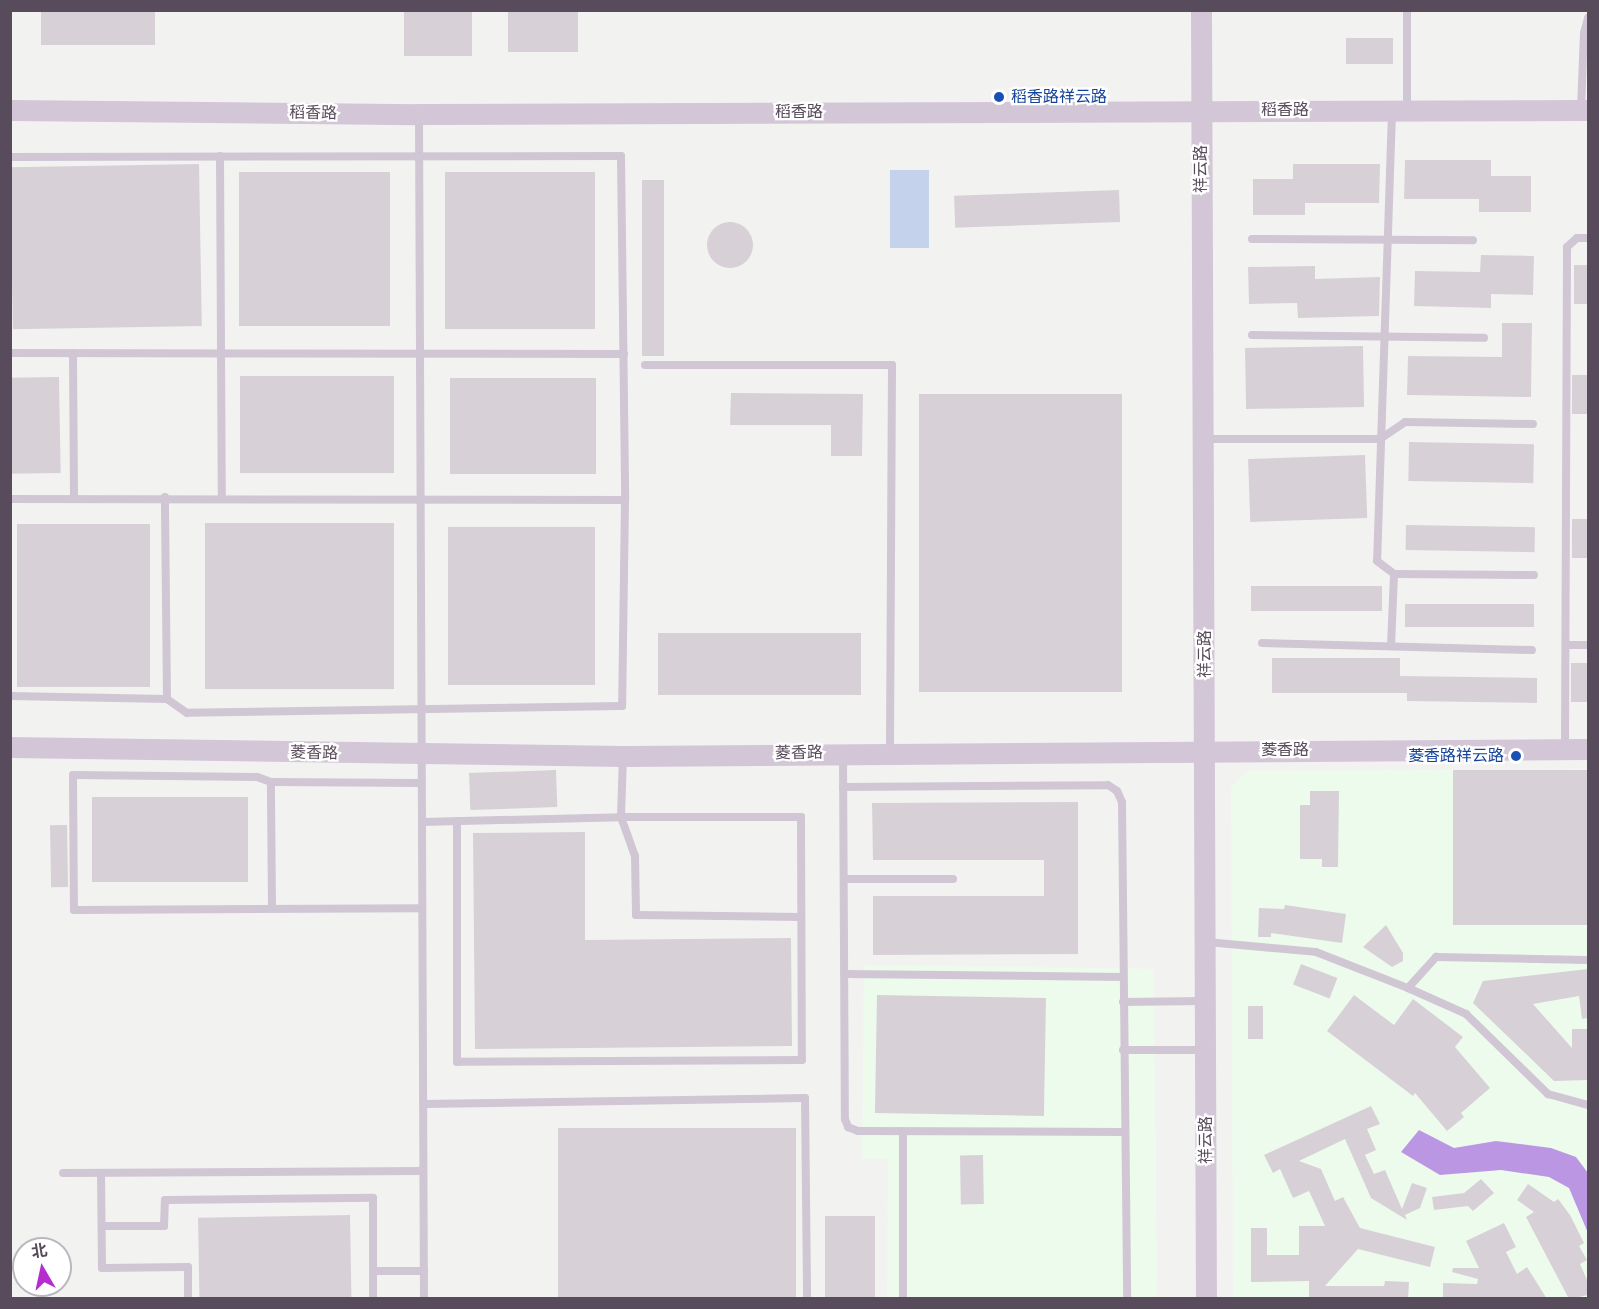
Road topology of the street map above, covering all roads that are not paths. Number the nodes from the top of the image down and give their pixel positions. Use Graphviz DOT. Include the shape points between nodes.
graph roads {
  1 [pos="1201,10"];
  2 [pos="1407,10"];
  3 [pos="1588,18"];
  4 [pos="10,110"];
  5 [pos="1201,110"];
  6 [pos="1400,110"];
  7 [pos="1585,110"];
  8 [pos="418,114"];
  9 [pos="220,156"];
  10 [pos="419,157"];
  11 [pos="10,158"];
  12 [pos="1588,238"];
  13 [pos="1252,239"];
  14 [pos="1387,240"];
  15 [pos="1473,240"];
  16 [pos="1252,335"];
  17 [pos="1384,337"];
  18 [pos="1484,338"];
  19 [pos="219,352"];
  20 [pos="420,352"];
  21 [pos="10,353"];
  22 [pos="73,353"];
  23 [pos="624,354"];
  24 [pos="645,365"];
  25 [pos="1533,424"];
  26 [pos="1203,439"];
  27 [pos="1380,439"];
  28 [pos="165,497"];
  29 [pos="222,497"];
  30 [pos="420,497"];
  31 [pos="74,498"];
  32 [pos="10,499"];
  33 [pos="625,500"];
  34 [pos="1394,574"];
  35 [pos="1534,575"];
  36 [pos="1262,643"];
  37 [pos="1566,645"];
  38 [pos="1588,645"];
  39 [pos="1391,646"];
  40 [pos="1532,650"];
  41 [pos="10,696"];
  42 [pos="167,699"];
  43 [pos="421,710"];
  44 [pos="10,747"];
  45 [pos="1565,749"];
  46 [pos="1588,749"];
  47 [pos="1206,750"];
  48 [pos="890,751"];
  49 [pos="843,752"];
  50 [pos="421,755"];
  51 [pos="623,756"];
  52 [pos="272,782"];
  53 [pos="422,783"];
  54 [pos="843,787"];
  55 [pos="621,817"];
  56 [pos="457,821"];
  57 [pos="422,822"];
  58 [pos="843,879"];
  59 [pos="953,879"];
  60 [pos="422,908"];
  61 [pos="272,909"];
  62 [pos="801,917"];
  63 [pos="1206,942"];
  64 [pos="1588,960"];
  65 [pos="844,974"];
  66 [pos="1123,976"];
  67 [pos="1408,988"];
  68 [pos="1205,1001"];
  69 [pos="1123,1002"];
  70 [pos="1123,1050"];
  71 [pos="1206,1050"];
  72 [pos="423,1104"];
  73 [pos="1588,1105"];
  74 [pos="903,1131"];
  75 [pos="1125,1132"];
  76 [pos="423,1171"];
  77 [pos="63,1173"];
  78 [pos="101,1173"];
  79 [pos="103,1226"];
  80 [pos="374,1271"];
  81 [pos="424,1271"];
  82 [pos="188,1299"];
  83 [pos="373,1299"];
  84 [pos="424,1299"];
  85 [pos="807,1299"];
  86 [pos="903,1299"];
  87 [pos="1127,1299"];
  88 [pos="1206,1299"];
  1 -- 5 [label="street, 祥云路"];
  2 -- 6 [label="lane"];
  3 -- 7 [label="lane" via="1584,33"];
  4 -- 8 [label="street, 稻香路"];
  5 -- 6 [label="street, 稻香路"];
  5 -- 8 [label="street, 稻香路"];
  5 -- 26 [label="street, 祥云路"];
  6 -- 7 [label="street, 稻香路"];
  6 -- 14 [label="lane"];
  8 -- 10 [label="lane"];
  9 -- 10 [label="lane"];
  9 -- 11 [label="lane"];
  9 -- 19 [label="lane"];
  10 -- 20 [label="lane"];
  10 -- 23 [label="lane" via="621,156"];
  12 -- 37 [label="lane" via="1577,238 1567,247"];
  13 -- 14 [label="lane"];
  14 -- 15 [label="lane"];
  14 -- 17 [label="lane"];
  16 -- 17 [label="lane"];
  17 -- 18 [label="lane"];
  17 -- 27 [label="lane"];
  19 -- 20 [label="lane"];
  19 -- 22 [label="lane"];
  19 -- 29 [label="lane"];
  20 -- 23 [label="lane"];
  20 -- 30 [label="lane"];
  21 -- 22 [label="lane"];
  22 -- 31 [label="lane"];
  23 -- 33 [label="lane"];
  24 -- 48 [label="lane" via="892,365"];
  25 -- 27 [label="lane" via="1406,422"];
  26 -- 27 [label="lane"];
  26 -- 47 [label="street, 祥云路"];
  27 -- 34 [label="lane" via="1377,561"];
  28 -- 29 [label="lane"];
  28 -- 31 [label="lane"];
  28 -- 42 [label="lane"];
  29 -- 30 [label="lane"];
  30 -- 33 [label="lane"];
  30 -- 43 [label="lane"];
  31 -- 32 [label="lane"];
  33 -- 43 [label="lane" via="622,706"];
  34 -- 35 [label="lane"];
  34 -- 39 [label="lane"];
  36 -- 39 [label="lane"];
  37 -- 38 [label="lane"];
  37 -- 45 [label="lane"];
  39 -- 40 [label="lane"];
  41 -- 42 [label="lane"];
  42 -- 43 [label="lane" via="187,713"];
  43 -- 50 [label="lane"];
  44 -- 50 [label="street, 菱香路"];
  45 -- 46 [label="street, 菱香路"];
  45 -- 47 [label="street, 菱香路"];
  47 -- 48 [label="street, 菱香路"];
  47 -- 63 [label="street, 祥云路"];
  48 -- 49 [label="street, 菱香路"];
  49 -- 51 [label="street, 菱香路"];
  49 -- 54 [label="lane"];
  50 -- 51 [label="street, 菱香路"];
  50 -- 53 [label="lane"];
  51 -- 55 [label="lane"];
  52 -- 53 [label="lane"];
  52 -- 61 [label="lane"];
  52 -- 61 [label="lane" via="257,777 73,776 74,910"];
  53 -- 57 [label="lane"];
  54 -- 58 [label="lane"];
  54 -- 66 [label="lane" via="1108,785 1117,790 1122,802"];
  55 -- 56 [label="lane"];
  55 -- 62 [label="lane" via="635,856 636,915"];
  55 -- 62 [label="lane" via="801,817"];
  56 -- 57 [label="lane"];
  56 -- 62 [label="lane" via="457,1062 802,1060"];
  57 -- 60 [label="lane"];
  58 -- 59 [label="lane"];
  58 -- 65 [label="lane"];
  60 -- 61 [label="lane"];
  60 -- 72 [label="lane"];
  63 -- 67 [label="lane" via="1316,952"];
  63 -- 68 [label="street, 祥云路"];
  64 -- 67 [label="lane" via="1436,957"];
  65 -- 66 [label="lane"];
  65 -- 74 [label="lane" via="848,1127 858,1131"];
  66 -- 69 [label="lane"];
  67 -- 73 [label="lane" via="1466,1014 1548,1094"];
  68 -- 69 [label="lane"];
  68 -- 71 [label="street, 祥云路"];
  69 -- 70 [label="lane"];
  70 -- 71 [label="lane"];
  70 -- 75 [label="lane"];
  71 -- 88 [label="street, 祥云路"];
  72 -- 76 [label="lane"];
  72 -- 85 [label="lane" via="805,1098"];
  74 -- 75 [label="lane"];
  74 -- 86 [label="lane"];
  75 -- 87 [label="lane"];
  76 -- 78 [label="lane"];
  76 -- 81 [label="lane"];
  77 -- 78 [label="lane"];
  78 -- 79 [label="lane"];
  79 -- 80 [label="lane" via="164,1226 165,1200 373,1198"];
  79 -- 82 [label="lane" via="102,1268 188,1268"];
  80 -- 81 [label="lane"];
  80 -- 83 [label="lane"];
  81 -- 84 [label="lane"];
}
